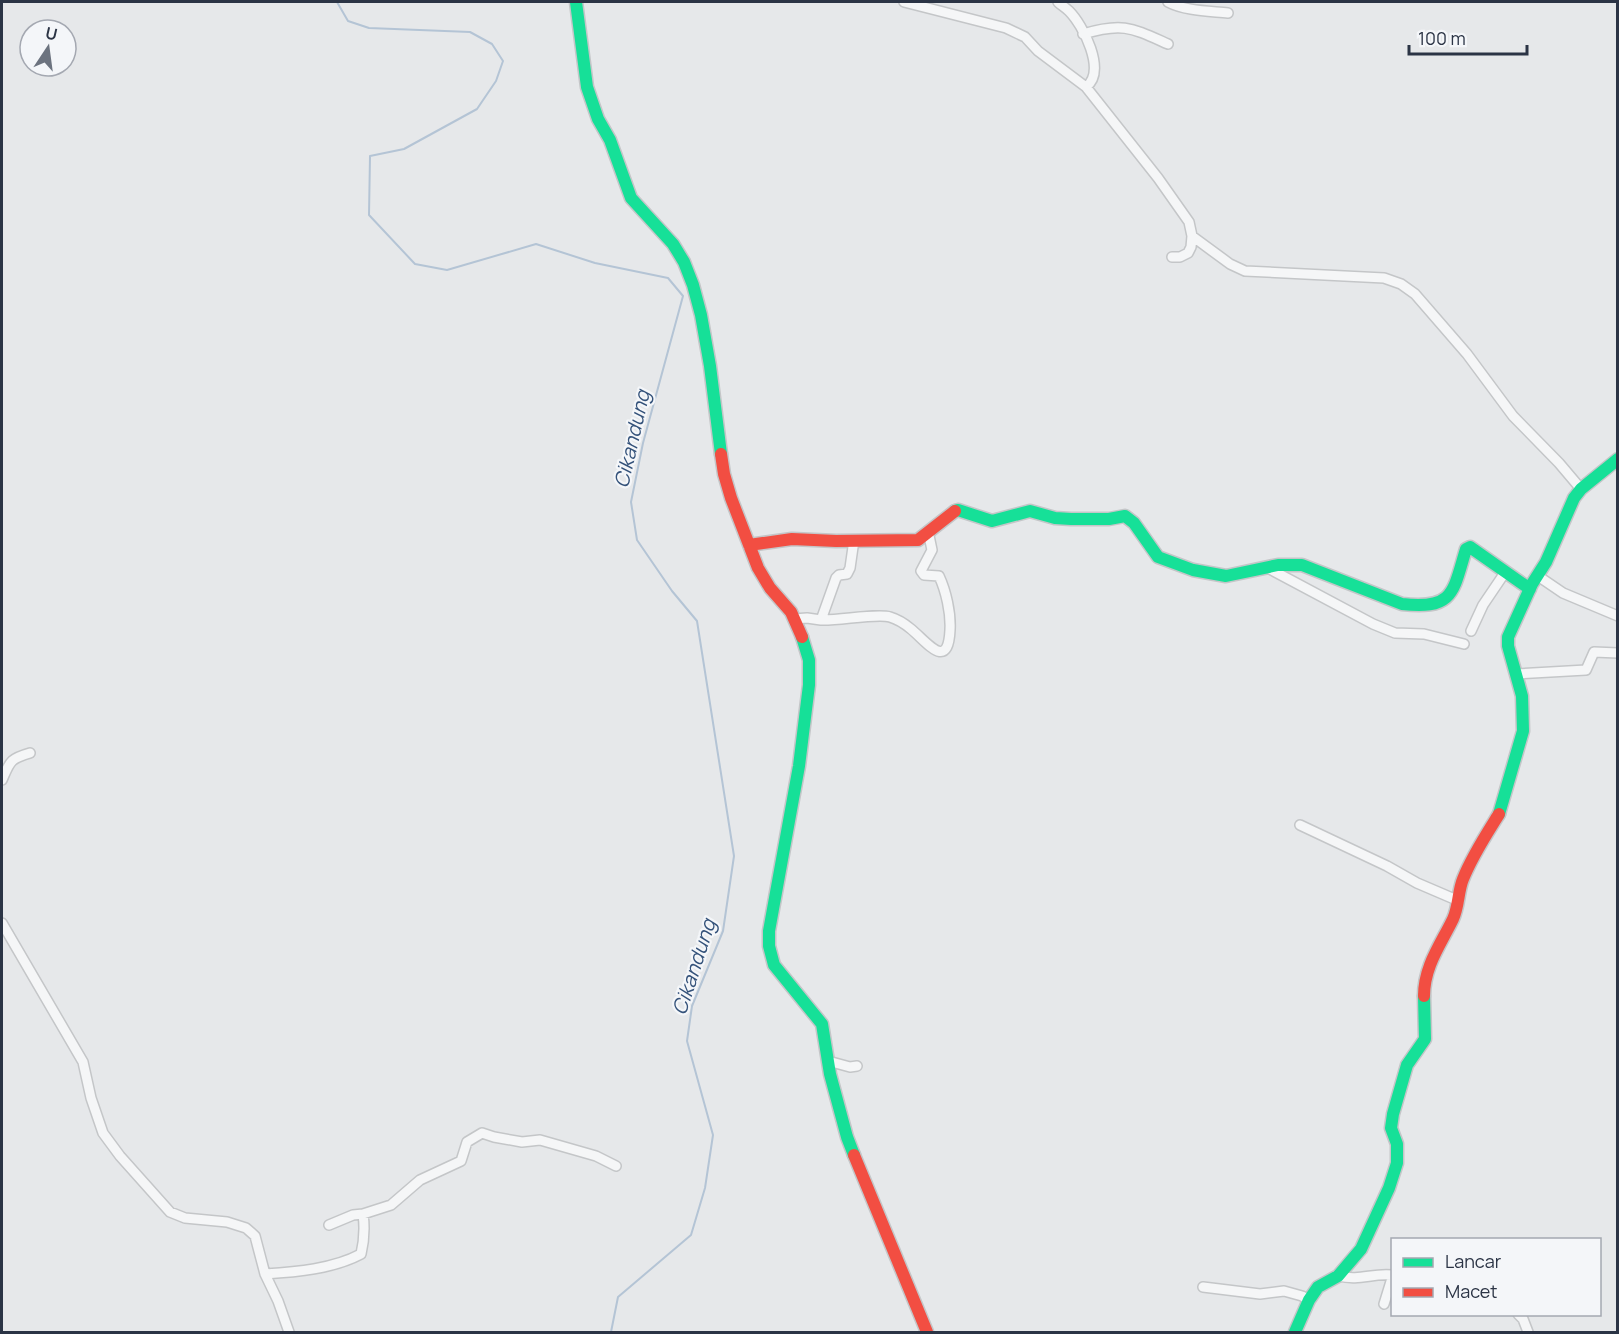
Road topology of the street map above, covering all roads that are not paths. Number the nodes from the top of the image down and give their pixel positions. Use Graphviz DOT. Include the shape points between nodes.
graph roads {
  1 [pos="576,2"];
  2 [pos="904,2"];
  3 [pos="1058,2"];
  4 [pos="1168,2"];
  5 [pos="1228,13"];
  6 [pos="1083,34"];
  7 [pos="1168,44"];
  8 [pos="1086,87"];
  9 [pos="1192,236"];
  10 [pos="1172,257"];
  11 [pos="1617,459"];
  12 [pos="1581,489"];
  13 [pos="928,531"];
  14 [pos="855,540"];
  15 [pos="749,545"];
  16 [pos="1266,567"];
  17 [pos="1506,572"];
  18 [pos="1538,576"];
  19 [pos="1530,589"];
  20 [pos="1617,616"];
  21 [pos="794,619"];
  22 [pos="821,621"];
  23 [pos="1471,631"];
  24 [pos="1464,644"];
  25 [pos="1617,653"];
  26 [pos="1516,674"];
  27 [pos="30,753"];
  28 [pos="2,780"];
  29 [pos="1300,825"];
  30 [pos="1459,901"];
  31 [pos="2,923"];
  32 [pos="828,1061"];
  33 [pos="857,1066"];
  34 [pos="616,1166"];
  35 [pos="363,1215"];
  36 [pos="329,1225"];
  37 [pos="266,1274"];
  38 [pos="1338,1276"];
  39 [pos="1391,1276"];
  40 [pos="1391,1280"];
  41 [pos="1203,1287"];
  42 [pos="1309,1300"];
  43 [pos="1384,1304"];
  44 [pos="1520,1316"];
  45 [pos="288,1332"];
  46 [pos="927,1332"];
  47 [pos="1295,1332"];
  48 [pos="1528,1332"];
  1 -- 15 [label="street" via="587,87 598,119 631,198 673,244 693,285 710,366 724,474"];
  2 -- 8 [label="street" via="1006,28 1025,37"];
  3 -- 6 [label="street" via="1070,12"];
  4 -- 5 [label="street"];
  6 -- 7 [label="street" via="1130,27"];
  6 -- 8 [label="street" via="1095,66"];
  8 -- 9 [label="street" via="1189,222"];
  9 -- 10 [label="street" via="1188,253"];
  9 -- 12 [label="street" via="1245,271 1384,278 1401,284 1415,294 1513,416"];
  11 -- 12 [label="street"];
  12 -- 18 [label="street"];
  13 -- 14 [label="street" via="918,540"];
  13 -- 16 [label="street" via="958,510 992,521 1030,511 1071,519 1125,516 1158,557 1171,563 1226,576"];
  13 -- 22 [label="street" via="932,550 921,572 939,576 943,584 950,623 946,649 938,652 909,627 890,617"];
  14 -- 15 [label="street" via="792,539"];
  14 -- 22 [label="street" via="850,568 847,574 836,576"];
  15 -- 21 [label="street" via="762,576"];
  16 -- 17 [label="street" via="1302,565 1402,604 1422,607 1439,605 1448,597 1468,547"];
  16 -- 24 [label="street" via="1395,633 1424,634"];
  17 -- 19 [label="street"];
  17 -- 23 [label="street"];
  18 -- 19 [label="street"];
  18 -- 20 [label="street" via="1563,593"];
  19 -- 26 [label="street" via="1508,637"];
  21 -- 22 [label="street"];
  21 -- 32 [label="street" via="808,660 809,685 769,946 774,966 822,1024"];
  25 -- 26 [label="street" via="1594,652 1586,670"];
  26 -- 30 [label="street" via="1524,719 1513,769 1500,813 1462,881"];
  27 -- 28 [label="street" via="13,759"];
  29 -- 30 [label="street"];
  30 -- 38 [label="street" via="1431,959 1424,991 1425,1039 1407,1065 1396,1100 1391,1128 1397,1144 1397,1163 1389,1188 1361,1249"];
  31 -- 37 [label="street" via="83,1062 103,1133 120,1156 170,1212 246,1228 255,1236"];
  32 -- 33 [label="street"];
  32 -- 46 [label="street" via="847,1137"];
  34 -- 35 [label="street" via="540,1140 522,1142 482,1132 467,1142 461,1161 420,1180 391,1205"];
  35 -- 36 [label="street"];
  35 -- 37 [label="street" via="364,1244 360,1254 297,1272"];
  37 -- 45 [label="street"];
  38 -- 39 [label="street" via="1364,1279"];
  38 -- 42 [label="street" via="1318,1287"];
  40 -- 43 [label="street"];
  41 -- 42 [label="street" via="1260,1294 1284,1291"];
  42 -- 47 [label="street"];
  44 -- 48 [label="street"];
}
